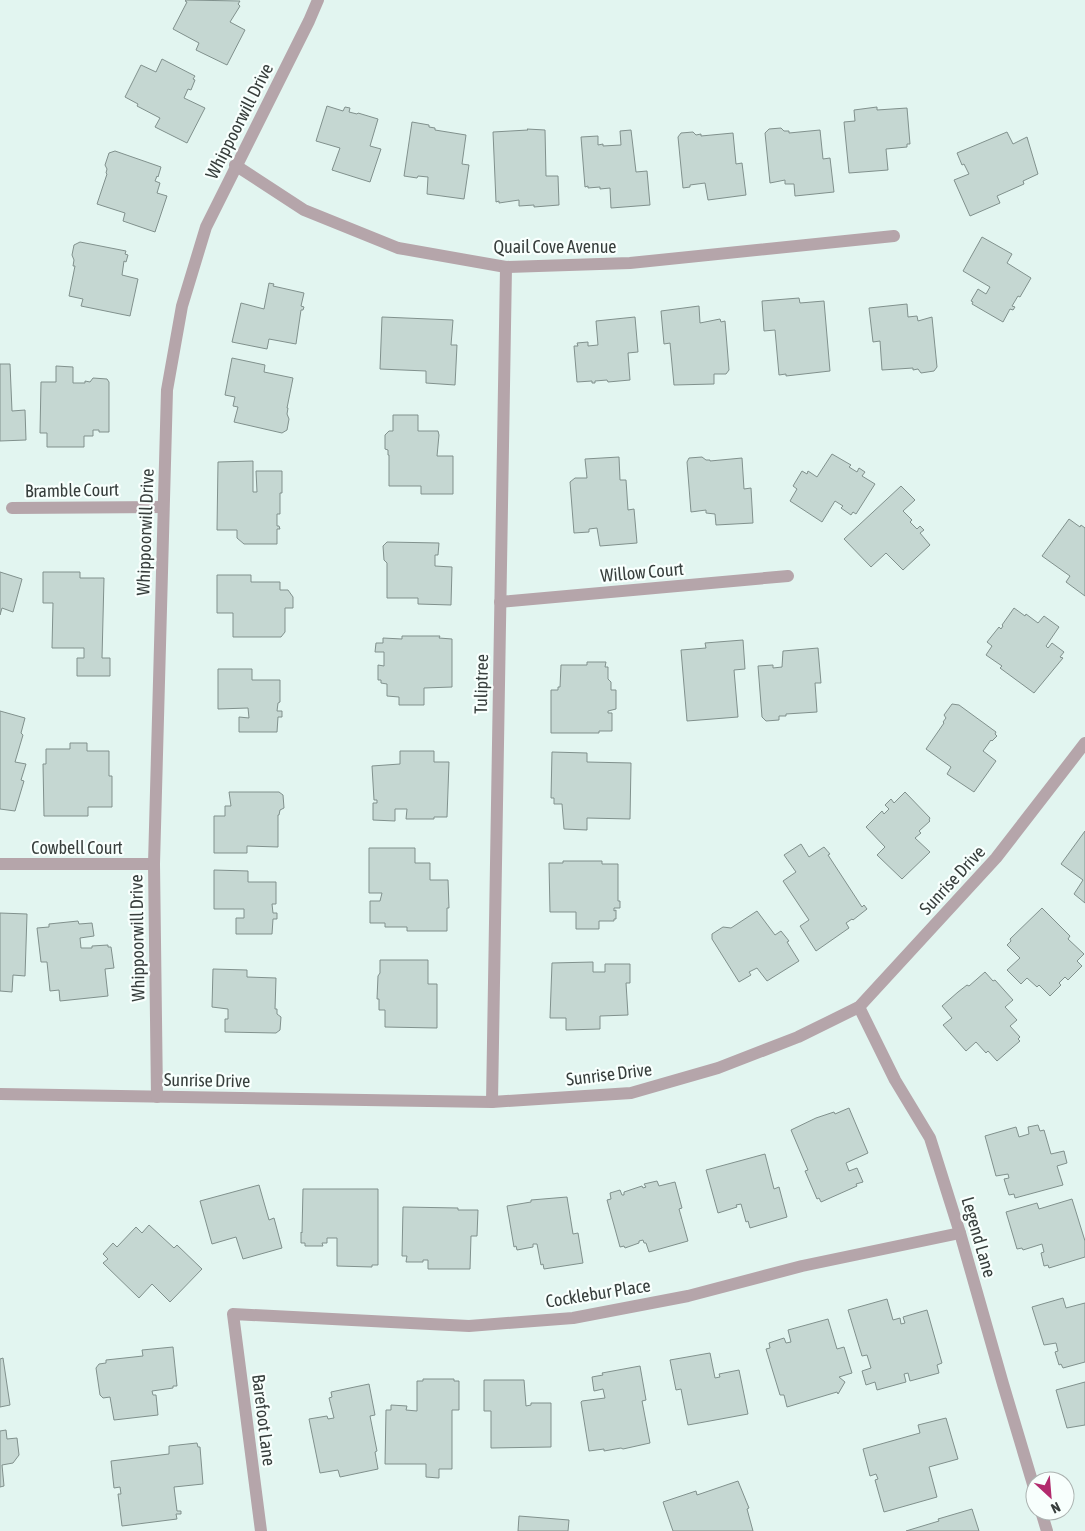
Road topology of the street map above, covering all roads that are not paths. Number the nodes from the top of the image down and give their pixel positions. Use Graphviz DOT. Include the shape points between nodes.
graph roads {
  1 [pos="318,0"];
  2 [pos="235,165"];
  3 [pos="894,236"];
  4 [pos="506,267"];
  5 [pos="163,507"];
  6 [pos="12,508"];
  7 [pos="788,576"];
  8 [pos="500,602"];
  9 [pos="1085,743"];
  10 [pos="0,864"];
  11 [pos="154,864"];
  12 [pos="859,1007"];
  13 [pos="0,1094"];
  14 [pos="158,1097"];
  15 [pos="492,1102"];
  16 [pos="960,1232"];
  17 [pos="233,1314"];
  18 [pos="1029,1471"];
  19 [pos="261,1531"];
  1 -- 2 [label="street, Whippoorwill Drive"];
  2 -- 4 [label="street, Quail Cove Avenue" via="304,210 398,248"];
  2 -- 5 [label="street, Whippoorwill Drive" via="206,227 182,306 167,390"];
  3 -- 4 [label="street, Quail Cove Avenue" via="630,263"];
  4 -- 8 [label="street, Tuliptree"];
  5 -- 6 [label="street, Bramble Court"];
  5 -- 11 [label="street, Whippoorwill Drive"];
  7 -- 8 [label="street, Willow Court"];
  8 -- 15 [label="street, Tuliptree"];
  9 -- 12 [label="street, Sunrise Drive" via="996,858"];
  10 -- 11 [label="street, Cowbell Court"];
  11 -- 14 [label="street, Whippoorwill Drive"];
  12 -- 15 [label="street, Sunrise Drive" via="727,1065 632,1093"];
  12 -- 16 [label="street, Legend Lane" via="895,1080 930,1138"];
  13 -- 14 [label="street, Sunrise Drive"];
  14 -- 15 [label="street, Sunrise Drive"];
  16 -- 17 [label="street, Cocklebur Place" via="802,1266 688,1296 573,1318 469,1326"];
  16 -- 18 [label="street, Legend Lane"];
  17 -- 19 [label="street, Barefoot Lane"];
}
